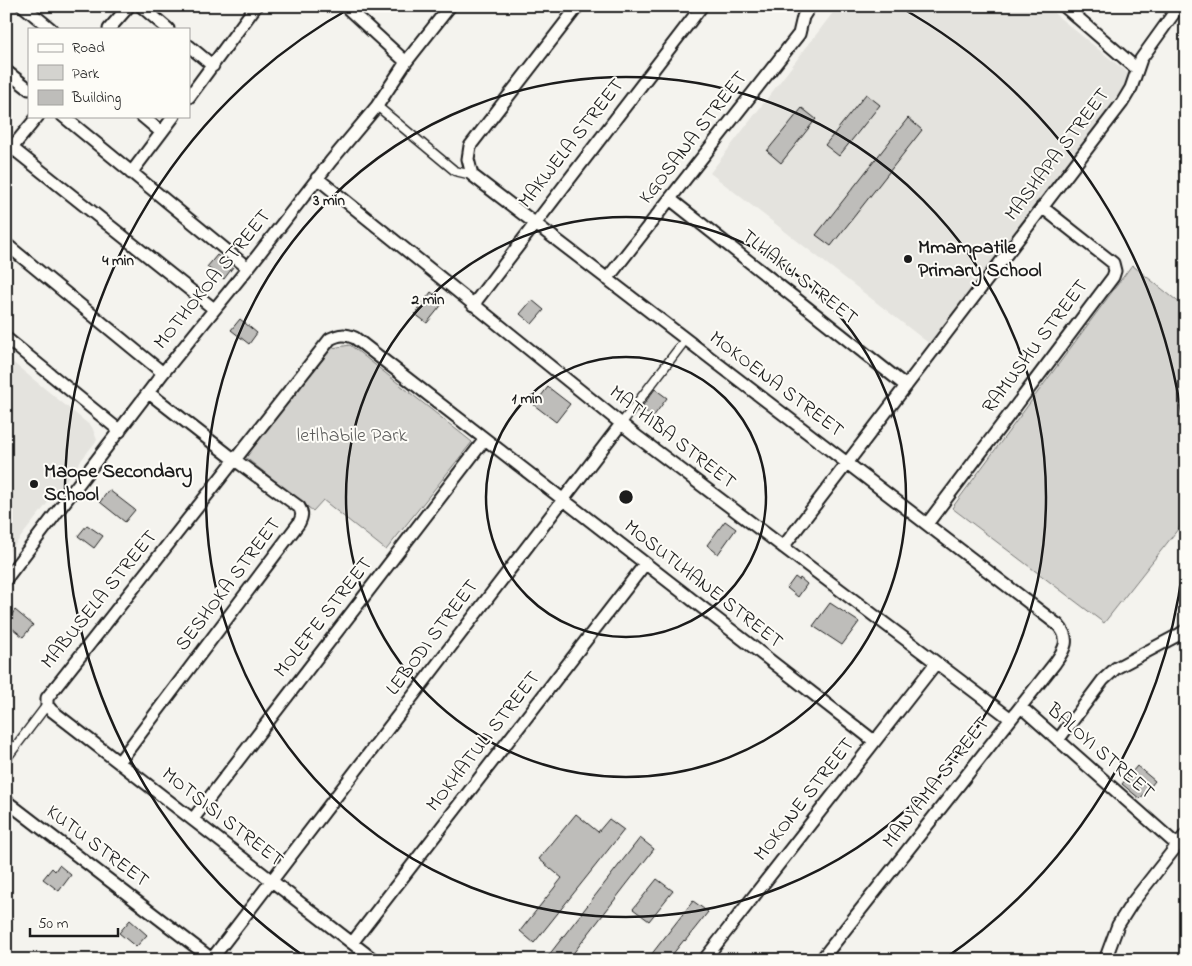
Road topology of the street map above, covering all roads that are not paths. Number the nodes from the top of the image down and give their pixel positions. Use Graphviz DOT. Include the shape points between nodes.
graph roads {
  1 [pos="23,6"];
  2 [pos="129,6"];
  3 [pos="141,6"];
  4 [pos="256,6"];
  5 [pos="345,6"];
  6 [pos="450,6"];
  7 [pos="578,6"];
  8 [pos="702,6"];
  9 [pos="797,6"];
  10 [pos="810,6"];
  11 [pos="1064,6"];
  12 [pos="1180,6"];
  13 [pos="1077,10"];
  14 [pos="803,17"];
  15 [pos="50,28"];
  16 [pos="110,28"];
  17 [pos="167,28"];
  18 [pos="190,47"];
  19 [pos="406,62"];
  20 [pos="213,66"];
  21 [pos="1137,69"];
  22 [pos="6,71"];
  23 [pos="28,88"];
  24 [pos="190,96"];
  25 [pos="376,106"];
  26 [pos="36,118"];
  27 [pos="65,118"];
  28 [pos="144,118"];
  29 [pos="172,118"];
  30 [pos="162,132"];
  31 [pos="8,149"];
  32 [pos="131,173"];
  33 [pos="472,175"];
  34 [pos="317,178"];
  35 [pos="670,199"];
  36 [pos="1042,207"];
  37 [pos="535,224"];
  38 [pos="6,244"];
  39 [pos="248,268"];
  40 [pos="608,279"];
  41 [pos="473,304"];
  42 [pos="214,309"];
  43 [pos="340,334"];
  44 [pos="6,338"];
  45 [pos="686,339"];
  46 [pos="163,373"];
  47 [pos="906,386"];
  48 [pos="149,393"];
  49 [pos="621,424"];
  50 [pos="120,431"];
  51 [pos="485,439"];
  52 [pos="236,460"];
  53 [pos="847,463"];
  54 [pos="563,500"];
  55 [pos="927,524"];
  56 [pos="783,547"];
  57 [pos="645,564"];
  58 [pos="6,579"];
  59 [pos="1058,625"];
  60 [pos="1186,630"];
  61 [pos="936,663"];
  62 [pos="47,706"];
  63 [pos="1021,707"];
  64 [pos="1011,719"];
  65 [pos="1055,737"];
  66 [pos="874,741"];
  67 [pos="6,759"];
  68 [pos="119,762"];
  69 [pos="6,801"];
  70 [pos="193,820"];
  71 [pos="1186,834"];
  72 [pos="1177,845"];
  73 [pos="272,880"];
  74 [pos="352,943"];
  75 [pos="212,959"];
  76 [pos="374,960"];
  77 [pos="704,960"];
  78 [pos="821,960"];
  79 [pos="1105,960"];
  1 -- 15 [label="street"];
  2 -- 16 [label="street"];
  3 -- 17 [label="street"];
  4 -- 20 [label="street"];
  5 -- 19 [label="street"];
  6 -- 19 [label="street, MOTHOKOA STREET"];
  7 -- 33 [label="street" via="470,146 468,159"];
  8 -- 37 [label="street, MAKWELA STREET"];
  9 -- 14 [label="street"];
  10 -- 14 [label="street, KGOSANA STREET"];
  11 -- 13 [label="street"];
  12 -- 21 [label="street, MASHAPA STREET"];
  13 -- 21 [label="street"];
  14 -- 35 [label="street, KGOSANA STREET" via="799,34"];
  18 -- 20 [label="street"];
  19 -- 25 [label="street, MOTHOKOA STREET"];
  20 -- 24 [label="street"];
  21 -- 36 [label="street, MASHAPA STREET" via="1122,103"];
  22 -- 23 [label="street"];
  25 -- 33 [label="street" via="455,171"];
  25 -- 34 [label="street, MOTHOKOA STREET"];
  26 -- 31 [label="street"];
  27 -- 32 [label="street"];
  28 -- 30 [label="street"];
  29 -- 30 [label="street"];
  30 -- 32 [label="street"];
  31 -- 42 [label="street"];
  32 -- 39 [label="street"];
  33 -- 37 [label="street, MOKOENA STREET"];
  34 -- 39 [label="street, MOTHOKOA STREET"];
  34 -- 41 [label="street, MATHIBA STREET"];
  35 -- 40 [label="street, KGOSANA STREET"];
  35 -- 47 [label="street, TLHAKU STREET"];
  36 -- 47 [label="street, MASHAPA STREET"];
  36 -- 55 [label="street, RAMUSHU STREET" via="1108,259 1115,271 1113,277"];
  37 -- 40 [label="street, MOKOENA STREET"];
  37 -- 41 [label="street, MAKWELA STREET"];
  38 -- 46 [label="street"];
  39 -- 42 [label="street, MOTHOKOA STREET"];
  40 -- 45 [label="street, MOKOENA STREET"];
  41 -- 49 [label="street, MATHIBA STREET"];
  42 -- 46 [label="street, MOTHOKOA STREET"];
  43 -- 51 [label="street, MOSUTLHANE STREET" via="355,338"];
  43 -- 52 [label="street, MABUSELA STREET" via="330,339"];
  44 -- 50 [label="street"];
  45 -- 49 [label="street, LEBODI STREET"];
  45 -- 53 [label="street, MOKOENA STREET"];
  46 -- 48 [label="street, MOTHOKOA STREET"];
  47 -- 53 [label="street, MASHAPA STREET"];
  48 -- 50 [label="street, MOTHOKOA STREET"];
  48 -- 52 [label="street, SESHOKA STREET"];
  49 -- 54 [label="street, LEBODI STREET"];
  49 -- 56 [label="street, MATHIBA STREET"];
  50 -- 58 [label="street, MOTHOKOA STREET"];
  51 -- 54 [label="street, MOSUTLHANE STREET"];
  51 -- 70 [label="street, MOLEFE STREET"];
  52 -- 62 [label="street, MABUSELA STREET" via="50,692"];
  52 -- 68 [label="street, SESHOKA STREET" via="299,507 302,517"];
  53 -- 55 [label="street, MOKOENA STREET"];
  53 -- 56 [label="street, MASHAPA STREET"];
  54 -- 57 [label="street, MOSUTLHANE STREET"];
  54 -- 73 [label="street, LEBODI STREET"];
  55 -- 59 [label="street, MOKOENA STREET"];
  56 -- 61 [label="street, MATHIBA STREET"];
  57 -- 66 [label="street, MOSUTLHANE STREET"];
  57 -- 74 [label="street, MOKHATULI STREET"];
  59 -- 63 [label="street, MANYAMA STREET" via="1066,640 1063,651"];
  60 -- 65 [label="street" via="1116,668"];
  61 -- 64 [label="street, MATHIBA STREET"];
  61 -- 66 [label="street, MOKONE STREET"];
  62 -- 67 [label="street"];
  62 -- 68 [label="street, MOTSISI STREET"];
  63 -- 64 [label="street, MANYAMA STREET"];
  63 -- 65 [label="street, BALOYI STREET"];
  64 -- 78 [label="street, MANYAMA STREET"];
  65 -- 72 [label="street, BALOYI STREET"];
  66 -- 77 [label="street, MOKONE STREET"];
  68 -- 70 [label="street, MOTSISI STREET"];
  69 -- 75 [label="street, KUTU STREET"];
  70 -- 73 [label="street, MOTSISI STREET"];
  71 -- 72 [label="street"];
  72 -- 79 [label="street" via="1127,910"];
  73 -- 74 [label="street, MOTSISI STREET"];
  73 -- 75 [label="street, LEBODI STREET"];
  74 -- 76 [label="street, MOTSISI STREET"];
}
